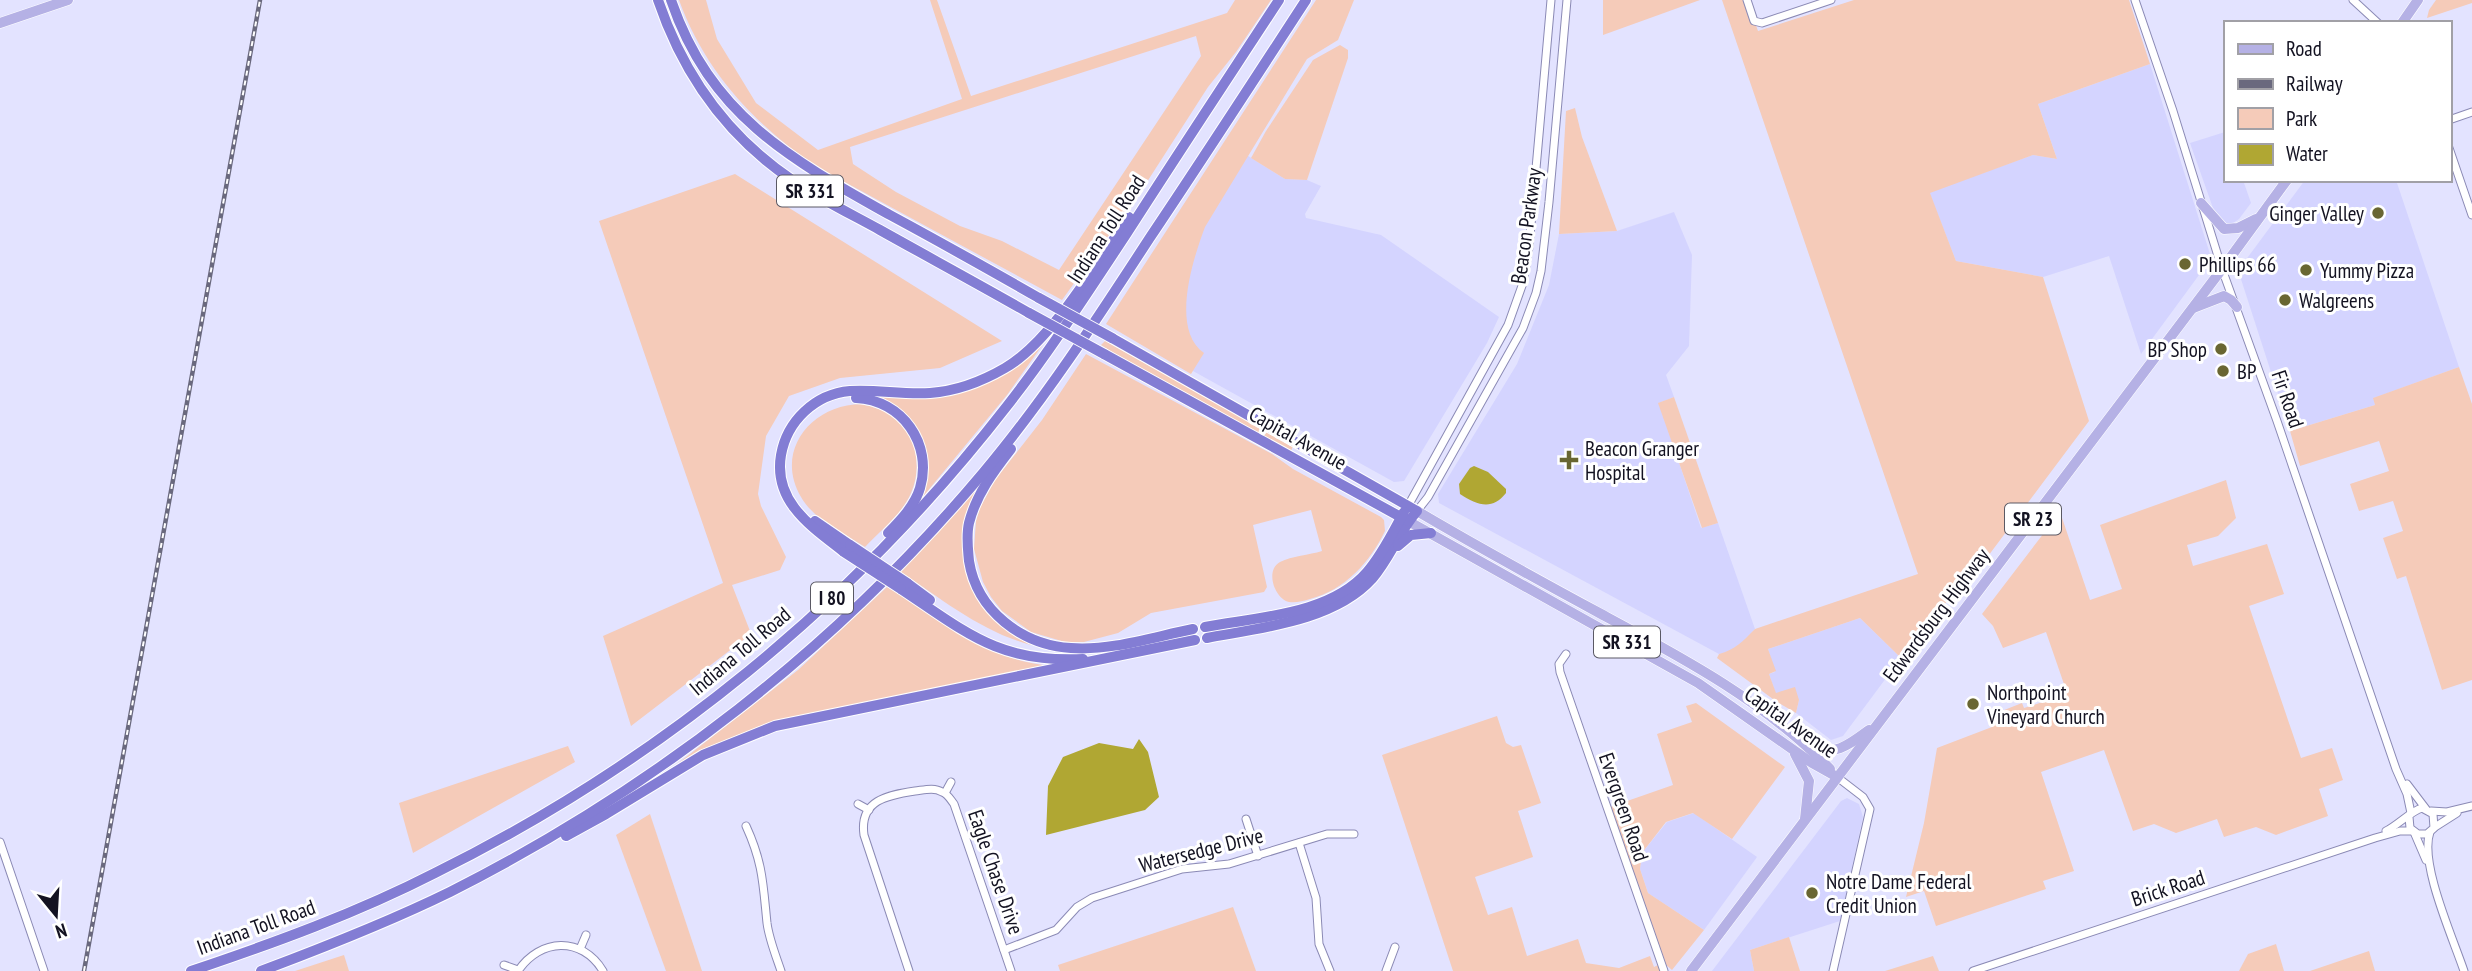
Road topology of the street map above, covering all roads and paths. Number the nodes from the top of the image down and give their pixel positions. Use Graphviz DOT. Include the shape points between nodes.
graph roads {
  1 [pos="68,0"];
  2 [pos="658,0"];
  3 [pos="671,0"];
  4 [pos="1279,0"];
  5 [pos="1306,0"];
  6 [pos="1551,0"];
  7 [pos="1567,0"];
  8 [pos="1747,0"];
  9 [pos="1830,0"];
  10 [pos="2135,0"];
  11 [pos="2353,0"];
  12 [pos="2418,0"];
  13 [pos="1821,1"];
  14 [pos="2376,21"];
  15 [pos="2403,21"];
  16 [pos="0,23"];
  17 [pos="2472,113"];
  18 [pos="2451,119"];
  19 [pos="2451,154"];
  20 [pos="1167,172"];
  21 [pos="2286,182"];
  22 [pos="2201,203"];
  23 [pos="2472,215"];
  24 [pos="2260,217"];
  25 [pos="2222,269"];
  26 [pos="2237,306"];
  27 [pos="2192,308"];
  28 [pos="1058,375"];
  29 [pos="1412,509"];
  30 [pos="1405,519"];
  31 [pos="1430,533"];
  32 [pos="847,548"];
  33 [pos="1387,558"];
  34 [pos="904,586"];
  35 [pos="818,612"];
  36 [pos="1200,633"];
  37 [pos="1097,649"];
  38 [pos="1566,653"];
  39 [pos="1107,657"];
  40 [pos="1880,720"];
  41 [pos="1794,744"];
  42 [pos="2396,769"];
  43 [pos="1837,778"];
  44 [pos="951,782"];
  45 [pos="942,792"];
  46 [pos="858,804"];
  47 [pos="2470,807"];
  48 [pos="869,810"];
  49 [pos="2428,810"];
  50 [pos="2410,815"];
  51 [pos="1246,819"];
  52 [pos="1804,821"];
  53 [pos="746,826"];
  54 [pos="2432,830"];
  55 [pos="2413,831"];
  56 [pos="1354,834"];
  57 [pos="2375,838"];
  58 [pos="0,842"];
  59 [pos="1299,843"];
  60 [pos="1258,856"];
  61 [pos="2429,867"];
  62 [pos="482,876"];
  63 [pos="586,935"];
  64 [pos="1395,947"];
  65 [pos="580,948"];
  66 [pos="1004,950"];
  67 [pos="504,965"];
  68 [pos="518,970"];
  69 [pos="44,971"];
  70 [pos="191,971"];
  71 [pos="261,971"];
  72 [pos="603,971"];
  73 [pos="781,971"];
  74 [pos="909,971"];
  75 [pos="1011,971"];
  76 [pos="1330,971"];
  77 [pos="1386,971"];
  78 [pos="1664,971"];
  79 [pos="1691,971"];
  80 [pos="1833,971"];
  81 [pos="1973,971"];
  82 [pos="2465,971"];
  1 -- 16 [label="main road"];
  2 -- 30 [label="highway, Capital Avenue / SR 331, bridge" via="694,79 729,125 760,156 811,192"];
  3 -- 29 [label="highway, Capital Avenue / SR 331, bridge" via="706,70 740,114 773,144 821,176"];
  4 -- 20 [label="highway, Indiana Toll Road / I 80"];
  5 -- 28 [label="highway, Indiana Toll Road / I 80"];
  6 -- 29 [label="street, Beacon Parkway" via="1523,282 1508,326"];
  7 -- 29 [label="street, Beacon Parkway" via="1536,293 1489,392 1428,497"];
  8 -- 13 [label="street" via="1754,21 1762,23"];
  9 -- 13 [label="street"];
  10 -- 22 [label="street, Fir Road"];
  11 -- 14 [label="street"];
  12 -- 15 [label="main road"];
  17 -- 18 [label="street"];
  19 -- 23 [label="street"];
  20 -- 32 [label="highway" via="1144,196 1055,321 1008,367 956,389 831,395 797,418 781,456 785,492 803,520"];
  20 -- 35 [label="highway, Indiana Toll Road / I 80" via="1007,406 909,522"];
  21 -- 24 [label="main road, Edwardsburg Highway / SR 23"];
  22 -- 24 [label="main road" via="2224,229"];
  22 -- 25 [label="street, Fir Road"];
  24 -- 25 [label="main road, Edwardsburg Highway / SR 23"];
  25 -- 26 [label="street, Fir Road"];
  25 -- 27 [label="main road, Edwardsburg Highway / SR 23"];
  26 -- 27 [label="main road" via="2220,296"];
  26 -- 42 [label="street, Fir Road"];
  27 -- 40 [label="main road, Edwardsburg Highway / SR 23"];
  28 -- 37 [label="highway" via="1042,407 985,483 968,526 967,546 978,590 1005,623 1046,644"];
  28 -- 62 [label="highway, Indiana Toll Road / I 80" via="944,518 804,655 656,770"];
  29 -- 30 [label="highway"];
  29 -- 41 [label="main road, Capital Avenue / SR 331" via="1705,671 1743,697"];
  30 -- 31 [label="main road, Capital Avenue / SR 331"];
  30 -- 33 [label="highway"];
  30 -- 36 [label="highway" via="1368,571 1341,594 1308,608"];
  31 -- 33 [label="highway" via="1411,535"];
  31 -- 41 [label="main road, Capital Avenue / SR 331" via="1698,683"];
  32 -- 34 [label="highway, bridge"];
  32 -- 35 [label="highway" via="799,507 786,462 792,439 813,412 828,403 866,398 901,415 913,430 924,471 908,511"];
  33 -- 36 [label="highway" via="1368,583 1336,606 1310,616"];
  34 -- 37 [label="highway" via="998,641 1064,654"];
  34 -- 39 [label="highway" via="972,636 1014,654 1054,660"];
  35 -- 70 [label="highway, Indiana Toll Road / I 80" via="687,720 521,828 364,906"];
  36 -- 37 [label="highway"];
  36 -- 39 [label="highway"];
  38 -- 78 [label="street, Evergreen Road" via="1560,672"];
  39 -- 62 [label="highway" via="762,731 703,755 606,814"];
  40 -- 41 [label="main road" via="1853,742 1831,752"];
  40 -- 43 [label="main road, Edwardsburg Highway / SR 23"];
  41 -- 43 [label="main road, Capital Avenue / SR 331"];
  41 -- 52 [label="main road" via="1809,781"];
  42 -- 49 [label="street, Fir Road"];
  42 -- 50 [label="street, Fir Road"];
  43 -- 52 [label="main road, Edwardsburg Highway / SR 23"];
  43 -- 80 [label="street" via="1863,797 1870,809"];
  44 -- 45 [label="street"];
  45 -- 48 [label="street" via="885,796"];
  45 -- 66 [label="street, Eagle Chase Drive" via="954,804"];
  46 -- 48 [label="street"];
  47 -- 49 [label="street"];
  47 -- 54 [label="street"];
  48 -- 74 [label="street" via="864,835"];
  49 -- 50 [label="street" via="2418,808"];
  49 -- 54 [label="street" via="2435,818"];
  50 -- 55 [label="street"];
  50 -- 57 [label="street, Brick Road"];
  51 -- 60 [label="street"];
  52 -- 79 [label="main road, Edwardsburg Highway / SR 23"];
  53 -- 73 [label="street" via="760,858 767,923"];
  54 -- 55 [label="street" via="2422,835"];
  54 -- 61 [label="street" via="2427,844"];
  55 -- 57 [label="street, Brick Road"];
  55 -- 61 [label="street"];
  56 -- 59 [label="street, Watersedge Drive" via="1327,834"];
  57 -- 81 [label="street, Brick Road"];
  58 -- 69 [label="street"];
  59 -- 60 [label="street, Watersedge Drive"];
  59 -- 76 [label="street" via="1316,898 1319,944"];
  60 -- 66 [label="street, Watersedge Drive" via="1182,869 1092,898 1056,930"];
  61 -- 82 [label="street"];
  62 -- 71 [label="highway, Indiana Toll Road / I 80" via="373,927"];
  63 -- 65 [label="street"];
  64 -- 77 [label="street"];
  65 -- 68 [label="street" via="544,949"];
  65 -- 72 [label="street"];
  66 -- 75 [label="street, Eagle Chase Drive"];
  67 -- 68 [label="street"];
}
